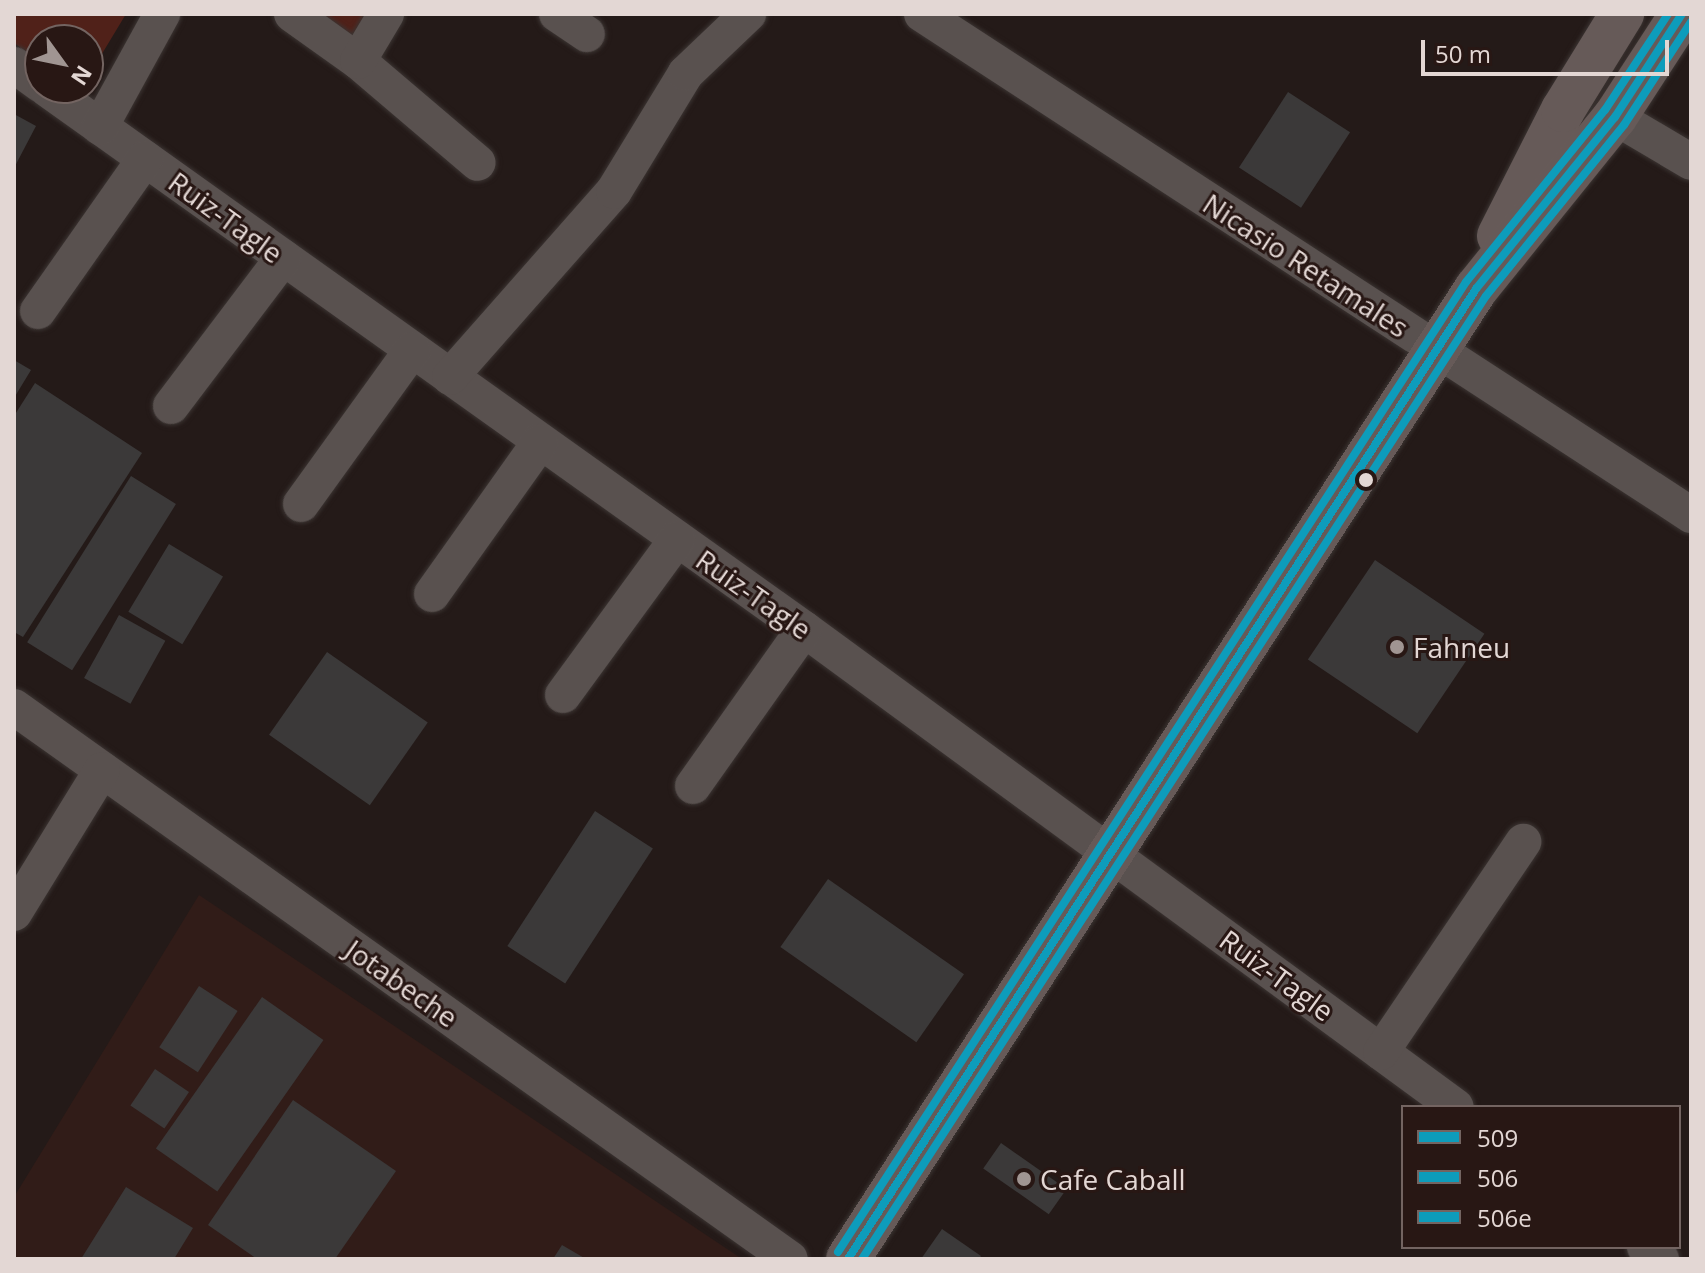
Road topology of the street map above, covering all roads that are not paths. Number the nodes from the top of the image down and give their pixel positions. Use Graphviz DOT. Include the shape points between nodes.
graph roads {
  1 [pos="162,14"];
  2 [pos="292,14"];
  3 [pos="386,14"];
  4 [pos="557,14"];
  5 [pos="748,14"];
  6 [pos="922,14"];
  7 [pos="1622,14"];
  8 [pos="1682,14"];
  9 [pos="587,34"];
  10 [pos="358,61"];
  11 [pos="68,104"];
  12 [pos="1615,117"];
  13 [pos="100,127"];
  14 [pos="145,159"];
  15 [pos="1691,162"];
  16 [pos="478,163"];
  17 [pos="283,258"];
  18 [pos="1476,289"];
  19 [pos="38,311"];
  20 [pos="412,350"];
  21 [pos="1438,350"];
  22 [pos="450,377"];
  23 [pos="171,406"];
  24 [pos="540,442"];
  25 [pos="301,504"];
  26 [pos="1691,515"];
  27 [pos="677,539"];
  28 [pos="432,594"];
  29 [pos="804,629"];
  30 [pos="563,695"];
  31 [pos="14,707"];
  32 [pos="102,770"];
  33 [pos="693,786"];
  34 [pos="1523,842"];
  35 [pos="1113,854"];
  36 [pos="14,913"];
  37 [pos="1381,1052"];
  38 [pos="1453,1105"];
  39 [pos="790,1259"];
  40 [pos="848,1259"];
  1 -- 13 [label="street"];
  2 -- 10 [label="street"];
  3 -- 10 [label="street"];
  4 -- 9 [label="street"];
  5 -- 22 [label="street" via="686,73 614,191"];
  6 -- 21 [label="street, Nicasio Retamales"];
  7 -- 18 [label="main road" via="1538,157"];
  8 -- 12 [label="main road"];
  10 -- 16 [label="street"];
  11 -- 13 [label="street, Ruiz-Tagle"];
  12 -- 15 [label="street"];
  12 -- 18 [label="main road"];
  13 -- 14 [label="street, Ruiz-Tagle"];
  14 -- 17 [label="street, Ruiz-Tagle"];
  14 -- 19 [label="street"];
  17 -- 20 [label="street, Ruiz-Tagle"];
  17 -- 23 [label="street"];
  18 -- 21 [label="main road"];
  20 -- 22 [label="street, Ruiz-Tagle"];
  20 -- 25 [label="street"];
  21 -- 26 [label="street, Nicasio Retamales"];
  21 -- 35 [label="main road"];
  22 -- 24 [label="street, Ruiz-Tagle"];
  24 -- 27 [label="street, Ruiz-Tagle"];
  24 -- 28 [label="street"];
  27 -- 29 [label="street, Ruiz-Tagle"];
  27 -- 30 [label="street"];
  29 -- 33 [label="street"];
  29 -- 35 [label="street, Ruiz-Tagle"];
  31 -- 32 [label="street, Jotabeche"];
  32 -- 36 [label="street"];
  32 -- 39 [label="street, Jotabeche"];
  34 -- 37 [label="street"];
  35 -- 37 [label="street, Ruiz-Tagle"];
  35 -- 40 [label="main road"];
  37 -- 38 [label="street, Ruiz-Tagle"];
}
